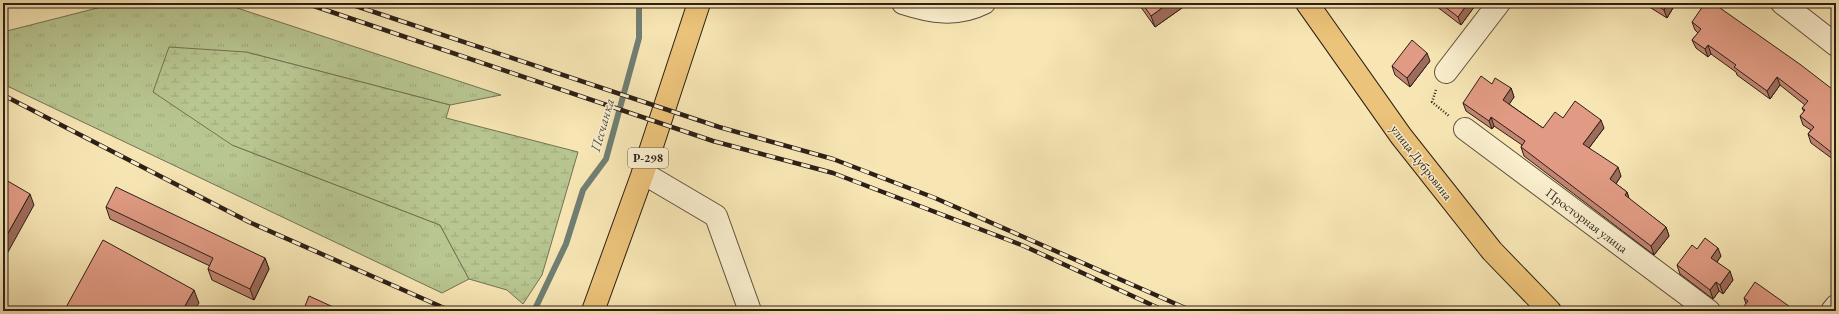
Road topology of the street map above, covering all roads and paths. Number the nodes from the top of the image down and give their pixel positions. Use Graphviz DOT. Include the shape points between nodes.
graph roads {
  1 [pos="700,3"];
  2 [pos="903,3"];
  3 [pos="984,3"];
  4 [pos="1307,3"];
  5 [pos="1499,3"];
  6 [pos="1782,3"];
  7 [pos="1836,45"];
  8 [pos="1446,72"];
  9 [pos="1465,129"];
  10 [pos="643,173"];
  11 [pos="1836,306"];
  12 [pos="593,311"];
  13 [pos="750,311"];
  14 [pos="1550,311"];
  15 [pos="1709,311"];
  16 [pos="1832,311"];
  1 -- 10 [label="main road, Р-298"];
  2 -- 3 [label="street" via="942,12 958,12"];
  4 -- 14 [label="main road, улица Дубровина" via="1406,142 1492,251"];
  5 -- 8 [label="street"];
  6 -- 7 [label="street"];
  8 -- 9 [label="path" via="1433,94 1432,102"];
  9 -- 15 [label="street, Просторная улица"];
  10 -- 12 [label="main road, Р-298"];
  10 -- 13 [label="street" via="716,216"];
  11 -- 16 [label="street"];
}
